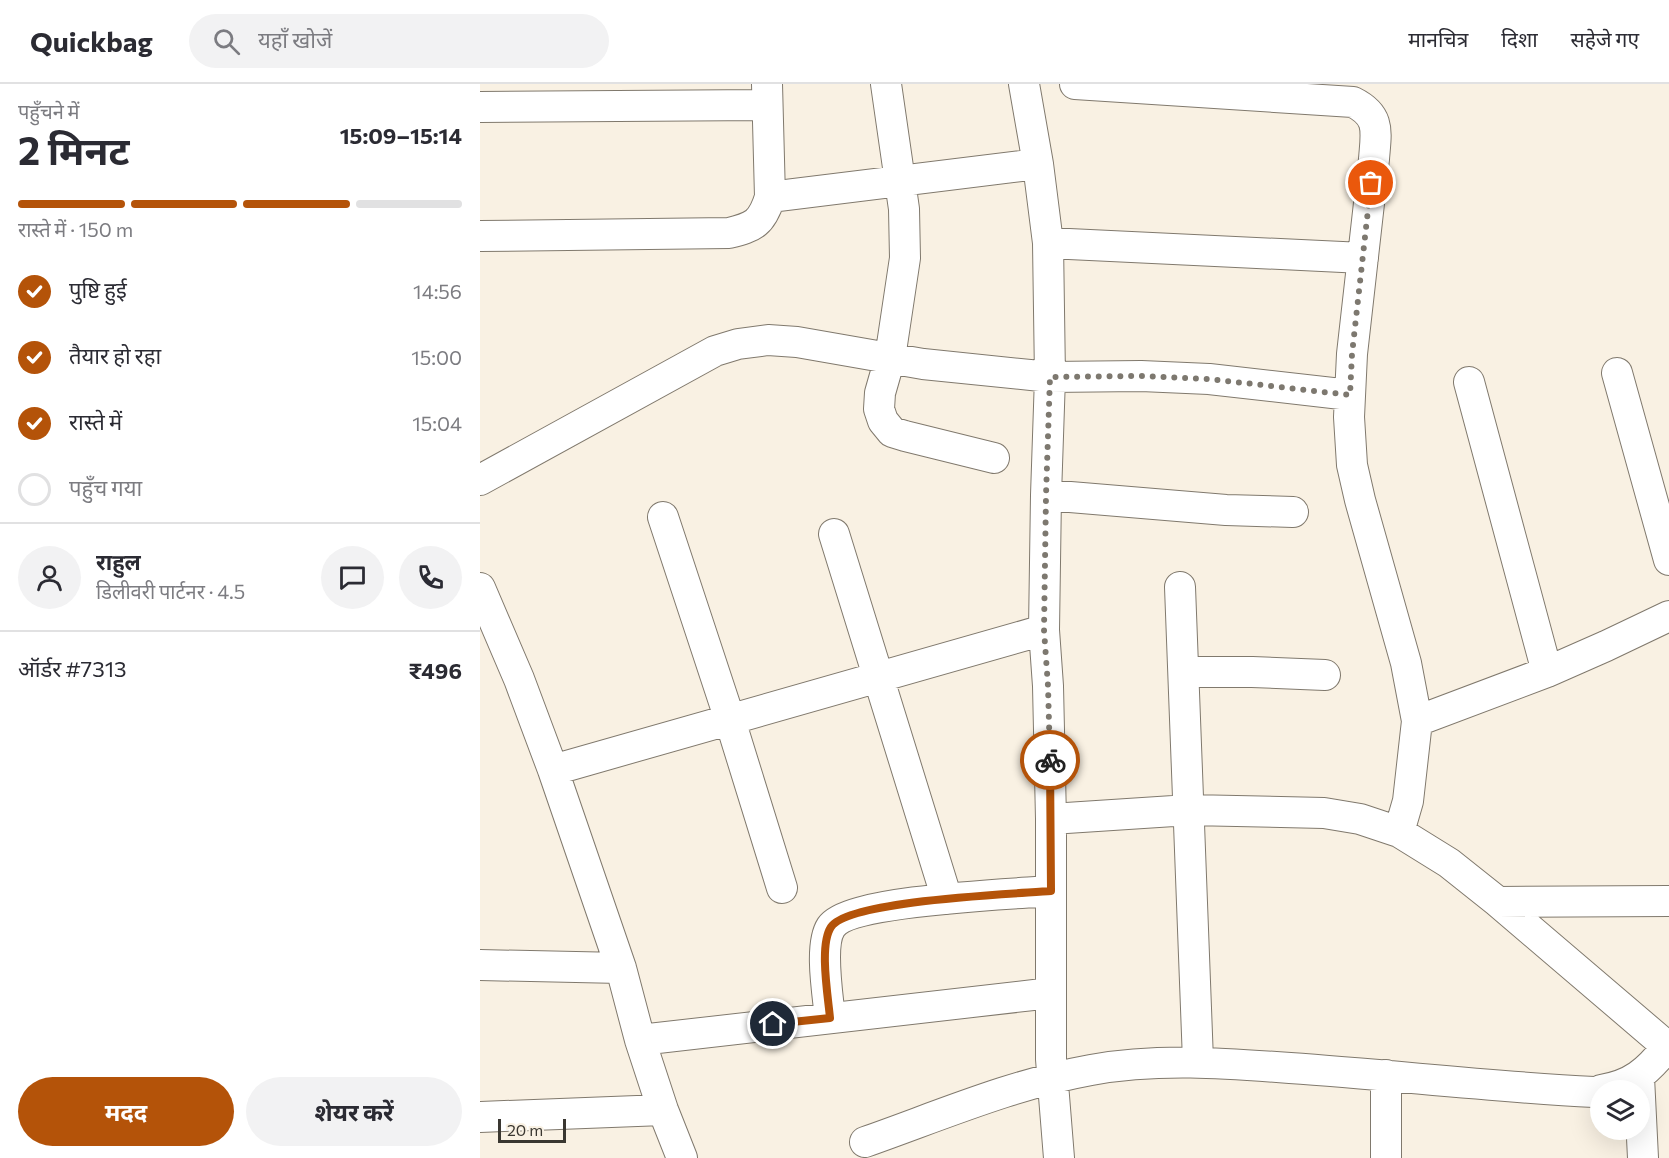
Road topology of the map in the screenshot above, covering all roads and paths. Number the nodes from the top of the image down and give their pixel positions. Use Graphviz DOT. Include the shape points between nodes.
graph roads {
  1 [pos="886,84"];
  2 [pos="1024,84"];
  3 [pos="1075,84"];
  4 [pos="1224,88"];
  5 [pos="767,94"];
  6 [pos="560,95"];
  7 [pos="480,106"];
  8 [pos="1038,164"];
  9 [pos="899,181"];
  10 [pos="770,197"];
  11 [pos="480,236"];
  12 [pos="1048,243"];
  13 [pos="1363,258"];
  14 [pos="890,357"];
  15 [pos="1617,373"];
  16 [pos="1050,377"];
  17 [pos="1469,382"];
  18 [pos="1350,395"];
  19 [pos="994,458"];
  20 [pos="480,480"];
  21 [pos="1046,495"];
  22 [pos="1293,512"];
  23 [pos="663,517"];
  24 [pos="834,534"];
  25 [pos="1669,560"];
  26 [pos="1180,586"];
  27 [pos="480,589"];
  28 [pos="1669,616"];
  29 [pos="1044,630"];
  30 [pos="1184,672"];
  31 [pos="1547,672"];
  32 [pos="1325,675"];
  33 [pos="879,677"];
  34 [pos="730,720"];
  35 [pos="1417,721"];
  36 [pos="553,770"];
  37 [pos="1189,810"];
  38 [pos="1051,819"];
  39 [pos="1399,832"];
  40 [pos="782,888"];
  41 [pos="1051,891"];
  42 [pos="947,899"];
  43 [pos="1669,901"];
  44 [pos="1498,902"];
  45 [pos="480,965"];
  46 [pos="621,968"];
  47 [pos="1051,993"];
  48 [pos="830,1018"];
  49 [pos="640,1040"];
  50 [pos="1668,1048"];
  51 [pos="1198,1062"];
  52 [pos="1386,1075"];
  53 [pos="1640,1077"];
  54 [pos="1053,1078"];
  55 [pos="1634,1080"];
  56 [pos="1590,1092"];
  57 [pos="663,1110"];
  58 [pos="480,1117"];
  59 [pos="865,1142"];
  60 [pos="682,1158"];
  61 [pos="1059,1158"];
  62 [pos="1386,1158"];
  63 [pos="1643,1158"];
  1 -- 9 [label="street"];
  2 -- 8 [label="street"];
  3 -- 4 [label="street"];
  4 -- 13 [label="street" via="1353,102 1365,108 1376,132"];
  5 -- 6 [label="street"];
  5 -- 10 [label="street"];
  6 -- 7 [label="street"];
  8 -- 9 [label="street"];
  8 -- 12 [label="street"];
  9 -- 10 [label="street"];
  9 -- 14 [label="street" via="905,258"];
  10 -- 11 [label="street" via="766,212 757,222 729,233"];
  12 -- 13 [label="street"];
  12 -- 16 [label="street"];
  13 -- 18 [label="street"];
  14 -- 16 [label="street"];
  14 -- 19 [label="street" via="879,409 892,432"];
  14 -- 20 [label="street" via="797,342 738,344 715,351"];
  15 -- 25 [label="street"];
  16 -- 18 [label="street" via="1209,379"];
  16 -- 21 [label="street"];
  17 -- 31 [label="street"];
  18 -- 35 [label="street" via="1352,465 1406,663"];
  21 -- 22 [label="street"];
  21 -- 29 [label="street"];
  23 -- 34 [label="street"];
  24 -- 33 [label="street"];
  26 -- 30 [label="street"];
  27 -- 36 [label="street"];
  28 -- 31 [label="street"];
  29 -- 33 [label="street"];
  29 -- 38 [label="street"];
  30 -- 32 [label="street"];
  30 -- 37 [label="street"];
  31 -- 35 [label="street"];
  33 -- 34 [label="street"];
  33 -- 42 [label="street"];
  34 -- 36 [label="street"];
  34 -- 40 [label="street"];
  35 -- 39 [label="street" via="1408,801"];
  36 -- 46 [label="street"];
  37 -- 38 [label="street"];
  37 -- 39 [label="street" via="1324,813 1360,819"];
  37 -- 51 [label="street"];
  38 -- 41 [label="street"];
  39 -- 44 [label="street" via="1449,863"];
  41 -- 42 [label="street"];
  41 -- 47 [label="street"];
  42 -- 48 [label="street" via="861,912 832,925 825,956"];
  43 -- 44 [label="street"];
  44 -- 50 [label="street"];
  45 -- 46 [label="street"];
  46 -- 49 [label="street"];
  47 -- 48 [label="street"];
  47 -- 54 [label="street"];
  48 -- 49 [label="street"];
  49 -- 57 [label="street"];
  50 -- 53 [label="street"];
  51 -- 52 [label="street"];
  51 -- 54 [label="street" via="1130,1065"];
  52 -- 56 [label="street"];
  52 -- 62 [label="street"];
  53 -- 55 [label="street"];
  53 -- 63 [label="street"];
  54 -- 59 [label="street"];
  54 -- 61 [label="street"];
  57 -- 58 [label="street"];
  57 -- 60 [label="street"];
}
